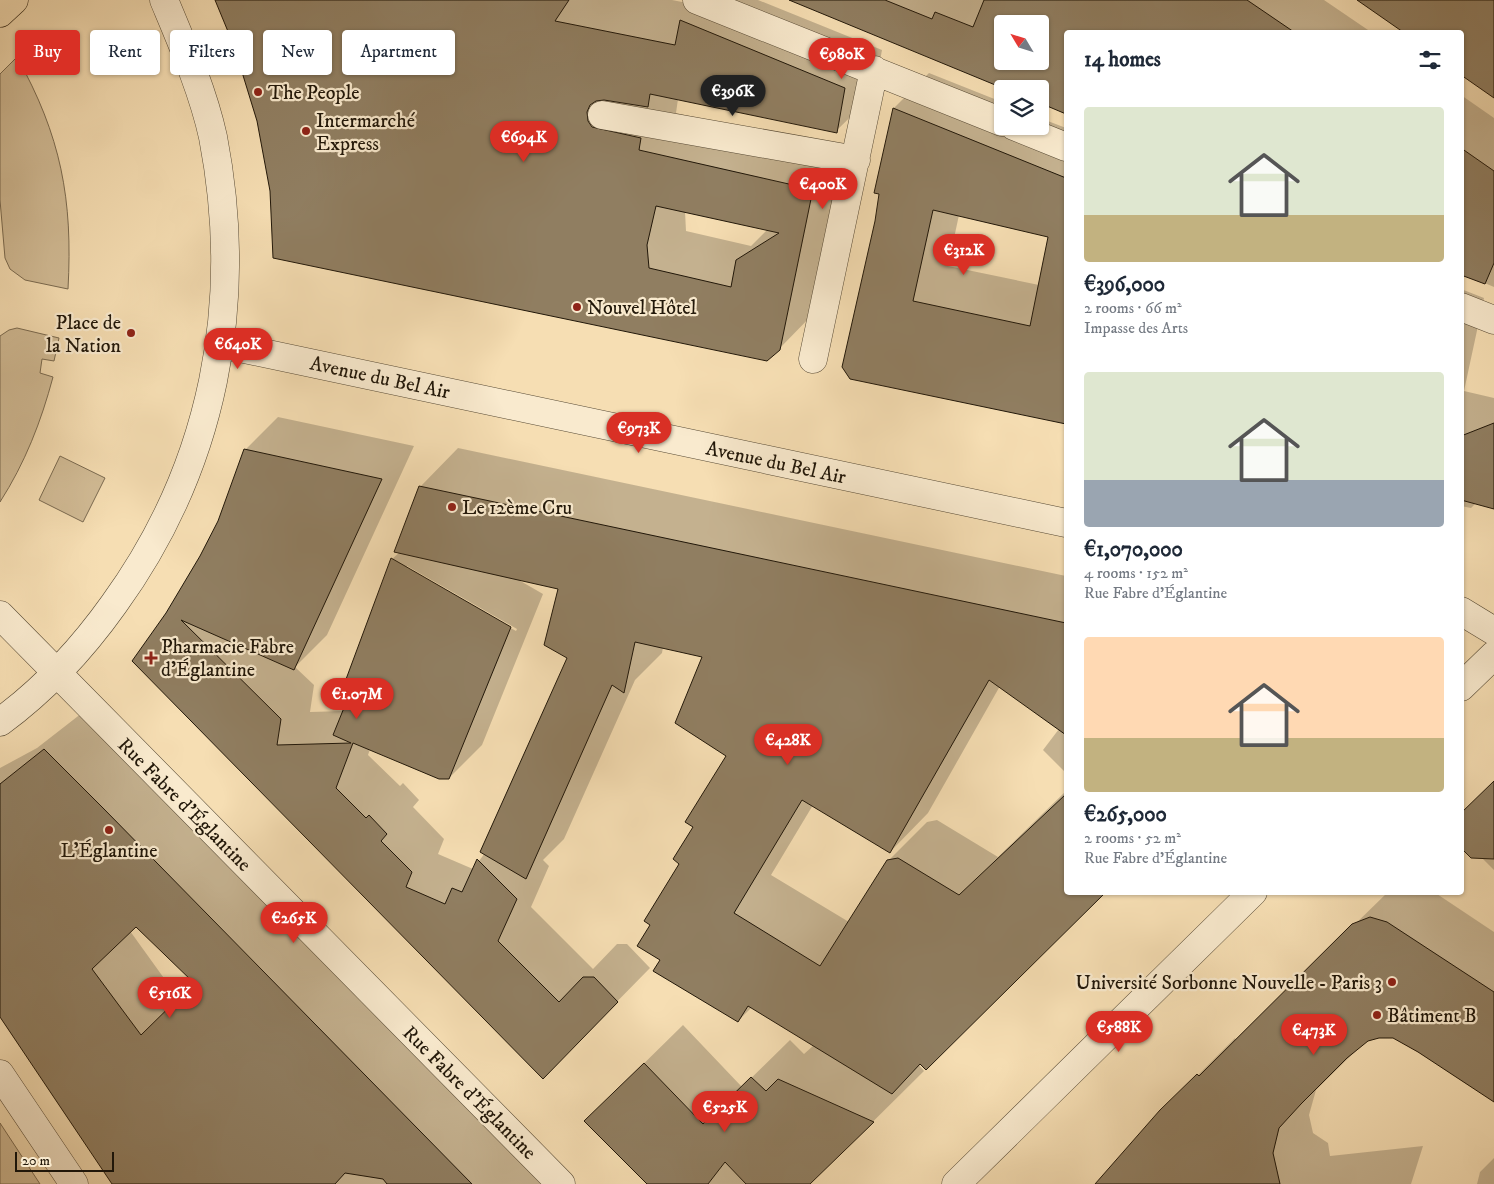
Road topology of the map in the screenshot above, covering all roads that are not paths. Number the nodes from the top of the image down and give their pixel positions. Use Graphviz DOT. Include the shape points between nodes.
graph roads {
  1 [pos="14,0"];
  2 [pos="164,0"];
  3 [pos="698,0"];
  4 [pos="0,13"];
  5 [pos="874,70"];
  6 [pos="602,116"];
  7 [pos="994,119"];
  8 [pos="1036,135"];
  9 [pos="1064,146"];
  10 [pos="856,160"];
  11 [pos="1464,308"];
  12 [pos="1494,320"];
  13 [pos="221,344"];
  14 [pos="813,359"];
  15 [pos="1064,523"];
  16 [pos="1464,613"];
  17 [pos="0,615"];
  18 [pos="1494,631"];
  19 [pos="1494,655"];
  20 [pos="58,673"];
  21 [pos="1464,684"];
  22 [pos="0,722"];
  23 [pos="1250,895"];
  24 [pos="0,1074"];
  25 [pos="74,1184"];
  26 [pos="561,1184"];
  27 [pos="956,1184"];
  1 -- 4 [label="main road"];
  2 -- 13 [label="street" via="186,51 212,136 226,232"];
  3 -- 5 [label="street"];
  5 -- 7 [label="street"];
  5 -- 10 [label="street"];
  6 -- 10 [label="street"];
  8 -- 9 [label="street"];
  10 -- 14 [label="street"];
  11 -- 12 [label="street"];
  13 -- 15 [label="street, Avenue du Bel Air"];
  13 -- 20 [label="street" via="197,445 170,512 138,571 93,633"];
  16 -- 18 [label="street"];
  17 -- 20 [label="street, Rue Fabre d'Églantine"];
  19 -- 21 [label="street"];
  20 -- 22 [label="street"];
  20 -- 26 [label="street, Rue Fabre d'Églantine"];
  23 -- 27 [label="street"];
  24 -- 25 [label="street"];
}
